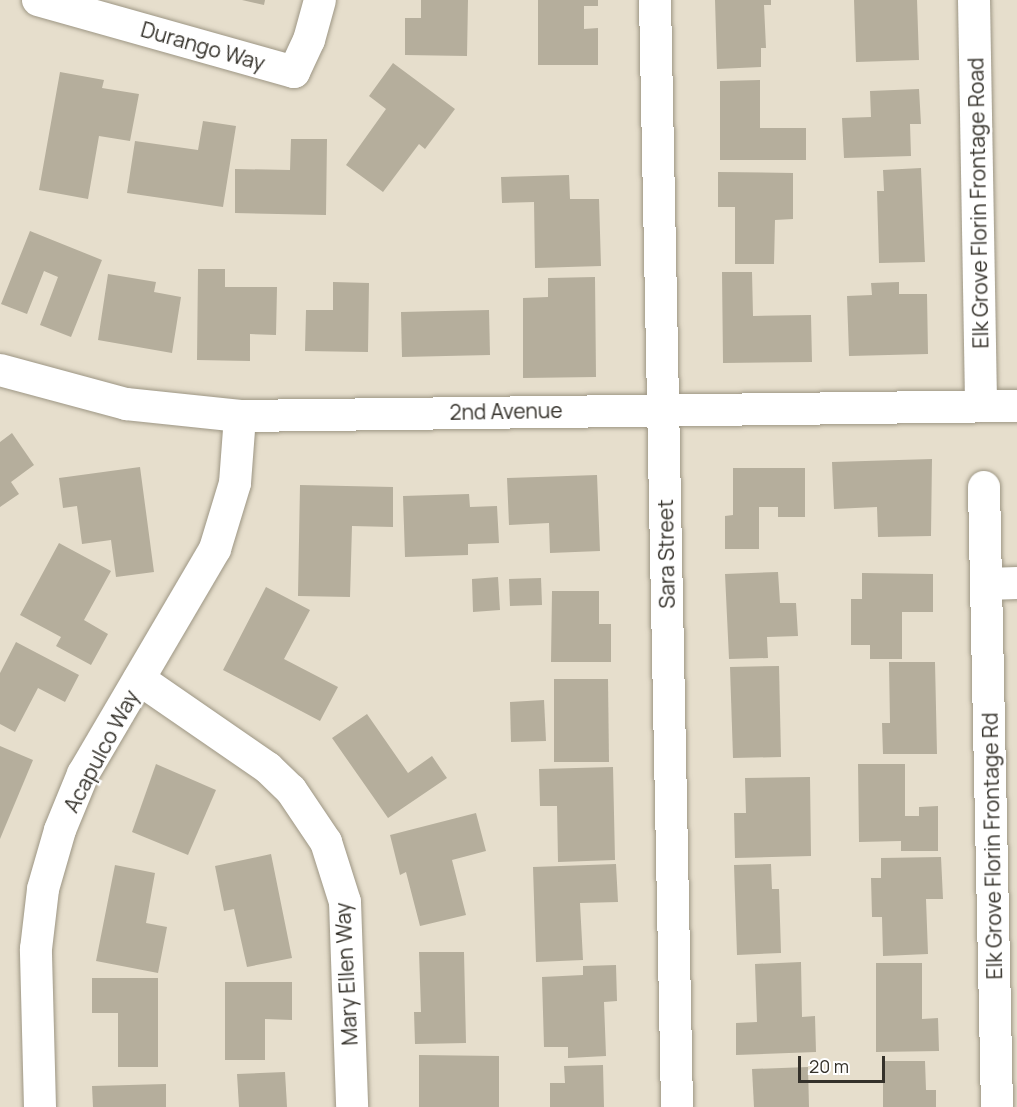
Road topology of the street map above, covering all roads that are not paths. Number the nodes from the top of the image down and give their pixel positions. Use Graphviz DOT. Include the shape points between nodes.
graph roads {
  1 [pos="38,0"];
  2 [pos="320,0"];
  3 [pos="655,0"];
  4 [pos="974,0"];
  5 [pos="0,370"];
  6 [pos="981,406"];
  7 [pos="1017,406"];
  8 [pos="663,408"];
  9 [pos="240,416"];
  10 [pos="984,487"];
  11 [pos="1002,584"];
  12 [pos="139,679"];
  13 [pos="40,1107"];
  14 [pos="352,1107"];
  15 [pos="678,1107"];
  16 [pos="997,1107"];
  1 -- 2 [label="street, Durango Way" via="294,72 309,40"];
  3 -- 8 [label="street, Sara Street"];
  4 -- 6 [label="street, Elk Grove Florin Frontage Road"];
  5 -- 9 [label="street, 2nd Avenue" via="126,404"];
  6 -- 7 [label="street, 2nd Avenue"];
  6 -- 8 [label="street, 2nd Avenue"];
  8 -- 9 [label="street, 2nd Avenue"];
  8 -- 15 [label="street, Sara Street"];
  9 -- 12 [label="street, Acapulco Way" via="235,483 215,549"];
  10 -- 11 [label="street, Elk Grove Florin Frontage Rd"];
  11 -- 16 [label="street, Elk Grove Florin Frontage Rd"];
  12 -- 13 [label="street, Acapulco Way" via="83,774 60,830 43,889 36,949"];
  12 -- 14 [label="street, Mary Ellen Way" via="268,768 291,790 326,842 345,902"];
}
